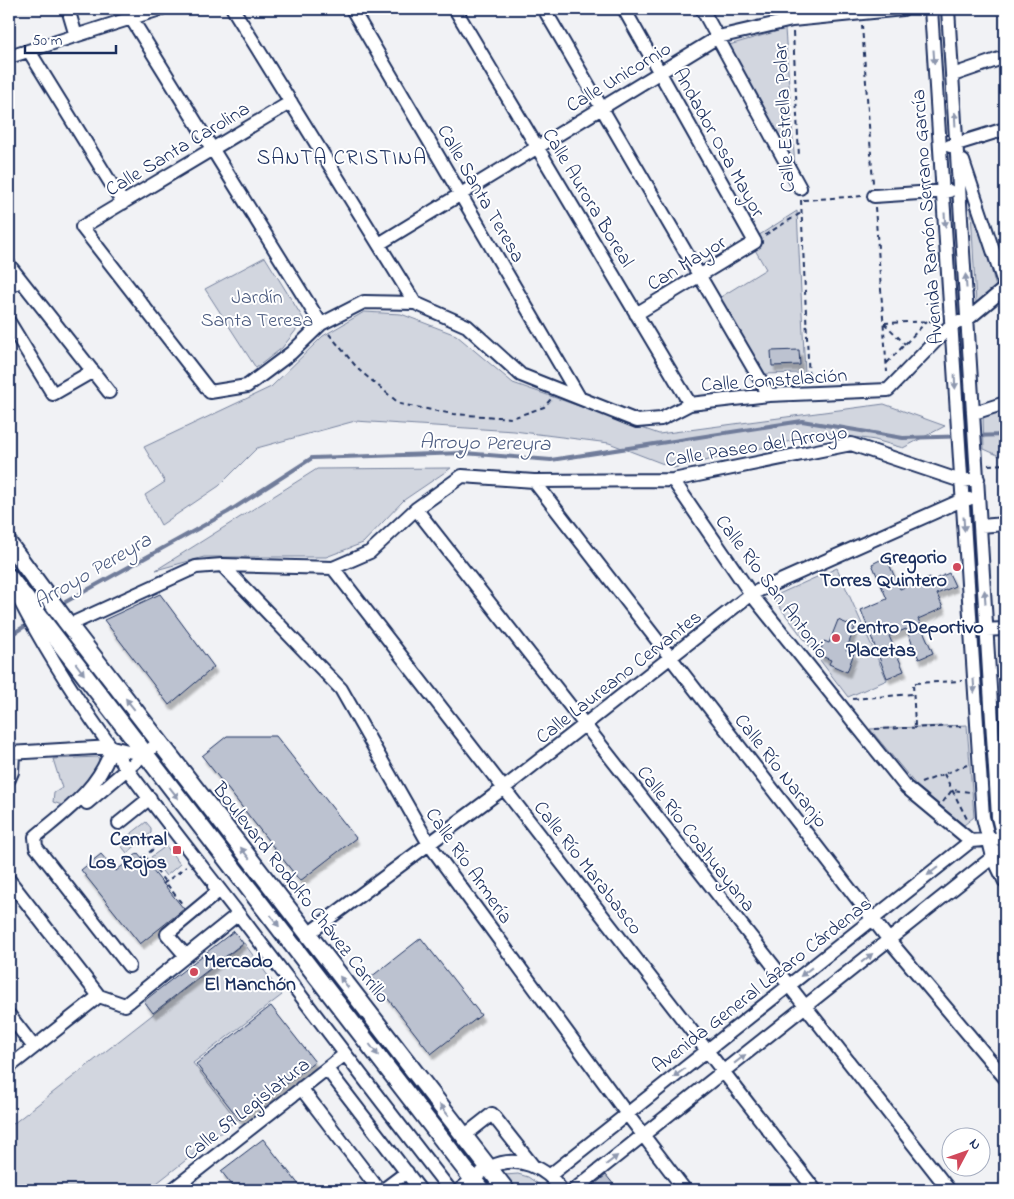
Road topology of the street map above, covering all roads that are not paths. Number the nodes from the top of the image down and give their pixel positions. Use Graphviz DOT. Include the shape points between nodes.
graph roads {
  1 [pos="68,9"];
  2 [pos="160,9"];
  3 [pos="233,9"];
  4 [pos="352,9"];
  5 [pos="455,9"];
  6 [pos="544,9"];
  7 [pos="624,9"];
  8 [pos="702,9"];
  9 [pos="903,9"];
  10 [pos="931,9"];
  11 [pos="948,9"];
  12 [pos="861,11"];
  13 [pos="792,14"];
  14 [pos="131,18"];
  15 [pos="76,36"];
  16 [pos="718,37"];
  17 [pos="29,51"];
  18 [pos="9,57"];
  19 [pos="1005,57"];
  20 [pos="660,72"];
  21 [pos="953,75"];
  22 [pos="291,102"];
  23 [pos="602,108"];
  24 [pos="1005,129"];
  25 [pos="957,144"];
  26 [pos="537,147"];
  27 [pos="212,149"];
  28 [pos="940,149"];
  29 [pos="960,190"];
  30 [pos="943,191"];
  31 [pos="460,194"];
  32 [pos="800,194"];
  33 [pos="874,196"];
  34 [pos="123,203"];
  35 [pos="754,242"];
  36 [pos="379,244"];
  37 [pos="9,265"];
  38 [pos="700,275"];
  39 [pos="21,280"];
  40 [pos="9,287"];
  41 [pos="1005,287"];
  42 [pos="415,303"];
  43 [pos="636,314"];
  44 [pos="968,319"];
  45 [pos="9,322"];
  46 [pos="951,323"];
  47 [pos="321,324"];
  48 [pos="93,371"];
  49 [pos="109,392"];
  50 [pos="210,392"];
  51 [pos="769,395"];
  52 [pos="579,397"];
  53 [pos="690,404"];
  54 [pos="1005,404"];
  55 [pos="974,415"];
  56 [pos="978,479"];
  57 [pos="673,480"];
  58 [pos="534,481"];
  59 [pos="961,481"];
  60 [pos="979,499"];
  61 [pos="962,500"];
  62 [pos="416,509"];
  63 [pos="1005,524"];
  64 [pos="981,526"];
  65 [pos="9,544"];
  66 [pos="222,565"];
  67 [pos="333,568"];
  68 [pos="9,578"];
  69 [pos="751,594"];
  70 [pos="67,622"];
  71 [pos="1005,629"];
  72 [pos="987,630"];
  73 [pos="971,631"];
  74 [pos="44,634"];
  75 [pos="671,658"];
  76 [pos="585,725"];
  77 [pos="159,742"];
  78 [pos="112,747"];
  79 [pos="11,753"];
  80 [pos="144,755"];
  81 [pos="127,769"];
  82 [pos="9,779"];
  83 [pos="504,788"];
  84 [pos="147,800"];
  85 [pos="119,823"];
  86 [pos="987,839"];
  87 [pos="1004,840"];
  88 [pos="971,841"];
  89 [pos="429,844"];
  90 [pos="36,847"];
  91 [pos="993,857"];
  92 [pos="9,880"];
  93 [pos="1005,882"];
  94 [pos="220,890"];
  95 [pos="233,918"];
  96 [pos="873,919"];
  97 [pos="308,934"];
  98 [pos="889,940"];
  99 [pos="186,956"];
  100 [pos="129,966"];
  101 [pos="789,986"];
  102 [pos="99,996"];
  103 [pos="805,1007"];
  104 [pos="9,1015"];
  105 [pos="34,1047"];
  106 [pos="707,1051"];
  107 [pos="344,1055"];
  108 [pos="9,1066"];
  109 [pos="326,1069"];
  110 [pos="723,1072"];
  111 [pos="1005,1078"];
  112 [pos="302,1088"];
  113 [pos="627,1114"];
  114 [pos="464,1136"];
  115 [pos="643,1136"];
  116 [pos="533,1166"];
  117 [pos="488,1168"];
  118 [pos="407,1172"];
  119 [pos="549,1176"];
  120 [pos="477,1185"];
  121 [pos="172,1190"];
  122 [pos="381,1190"];
  123 [pos="420,1190"];
  124 [pos="450,1190"];
  125 [pos="459,1190"];
  126 [pos="506,1190"];
  127 [pos="561,1190"];
  128 [pos="574,1190"];
  129 [pos="685,1190"];
  130 [pos="815,1190"];
  131 [pos="949,1190"];
  1 -- 15 [label="street"];
  2 -- 14 [label="street"];
  3 -- 22 [label="street"];
  4 -- 31 [label="street, Calle Santa Teresa"];
  5 -- 26 [label="street, Calle Aurora Boreal"];
  6 -- 23 [label="street"];
  7 -- 20 [label="street, Andador Osa Mayor"];
  8 -- 16 [label="street"];
  9 -- 12 [label="street, Calle Unicornio"];
  10 -- 28 [label="street, Avenida Ramón Serrano García, one-way"];
  11 -- 21 [label="street, Avenida Ramón Serrano García"];
  12 -- 13 [label="street, Calle Unicornio"];
  13 -- 16 [label="street, Calle Unicornio"];
  14 -- 15 [label="street"];
  14 -- 27 [label="street"];
  15 -- 17 [label="street"];
  16 -- 20 [label="street, Calle Unicornio"];
  16 -- 32 [label="street"];
  17 -- 18 [label="street"];
  17 -- 34 [label="street"];
  19 -- 21 [label="street"];
  20 -- 23 [label="street, Calle Unicornio"];
  20 -- 35 [label="street, Andador Osa Mayor"];
  25 -- 21 [label="street, Avenida Ramón Serrano García, one-way"];
  22 -- 27 [label="street, Calle Santa Carolina"];
  22 -- 36 [label="street"];
  23 -- 26 [label="street, Calle Unicornio"];
  23 -- 38 [label="street"];
  24 -- 25 [label="street"];
  25 -- 28 [label="street"];
  25 -- 29 [label="street, Avenida Ramón Serrano García"];
  25 -- 41 [label="street"];
  26 -- 31 [label="street, Calle Unicornio"];
  26 -- 43 [label="street, Calle Aurora Boreal"];
  27 -- 34 [label="street, Calle Santa Carolina"];
  27 -- 47 [label="street"];
  28 -- 30 [label="street, Avenida Ramón Serrano García"];
  29 -- 30 [label="street"];
  44 -- 29 [label="street, Avenida Ramón Serrano García, one-way"];
  30 -- 33 [label="street"];
  30 -- 46 [label="street, Avenida Ramón Serrano García, one-way"];
  31 -- 36 [label="street, Calle Unicornio"];
  31 -- 52 [label="street, Calle Santa Teresa"];
  34 -- 50 [label="street, Calle Santa Carolina" via="82,227"];
  35 -- 38 [label="street, Can Mayor"];
  36 -- 42 [label="street"];
  37 -- 39 [label="street"];
  38 -- 43 [label="street, Can Mayor"];
  38 -- 51 [label="street"];
  39 -- 40 [label="street"];
  39 -- 48 [label="street"];
  41 -- 44 [label="street, Calle Constelación"];
  42 -- 47 [label="street, Calle Constelación" via="364,302"];
  42 -- 52 [label="street, Calle Constelación" via="467,326 521,375"];
  43 -- 53 [label="street, Calle Aurora Boreal"];
  44 -- 46 [label="street, Calle Constelación"];
  44 -- 55 [label="street, Avenida Ramón Serrano García"];
  45 -- 48 [label="street" via="53,394"];
  46 -- 51 [label="street, Calle Constelación" via="888,390"];
  46 -- 59 [label="street, Avenida Ramón Serrano García, one-way"];
  47 -- 50 [label="street, Calle Constelación" via="291,353 247,386"];
  48 -- 49 [label="street"];
  51 -- 53 [label="street, Calle Constelación"];
  52 -- 53 [label="street, Calle Constelación" via="637,421 661,419"];
  54 -- 55 [label="street"];
  55 -- 56 [label="street, Avenida Ramón Serrano García"];
  56 -- 59 [label="street, Calle Paseo del Arroyo"];
  56 -- 60 [label="street, Avenida Ramón Serrano García"];
  57 -- 58 [label="street, Calle Paseo del Arroyo"];
  57 -- 59 [label="street, Calle Paseo del Arroyo" via="851,444"];
  57 -- 69 [label="street, Calle Río San Antonio"];
  58 -- 62 [label="street, Calle Paseo del Arroyo" via="462,476"];
  58 -- 75 [label="street, Calle Río Naranjo"];
  59 -- 61 [label="street, Avenida Ramón Serrano García"];
  60 -- 61 [label="street, Calle Laureano Cervantes"];
  60 -- 64 [label="street, Avenida Ramón Serrano García"];
  61 -- 69 [label="street, Calle Laureano Cervantes"];
  61 -- 73 [label="street, Avenida Ramón Serrano García, one-way"];
  62 -- 67 [label="street, Calle Paseo del Arroyo" via="370,552"];
  62 -- 76 [label="street, Calle Río Coahuayana"];
  63 -- 64 [label="street"];
  72 -- 64 [label="street, Avenida Ramón Serrano García, one-way"];
  65 -- 70 [label="main road, Boulevard Rodolfo Chávez Carrillo"];
  66 -- 67 [label="street, Calle Paseo del Arroyo"];
  66 -- 70 [label="street, Calle Paseo del Arroyo" via="196,567"];
  66 -- 89 [label="street, Calle Río Armería" via="342,689"];
  67 -- 83 [label="street, Calle Río Marabasco"];
  68 -- 74 [label="main road, Boulevard Rodolfo Chávez Carrillo"];
  69 -- 75 [label="street, Calle Laureano Cervantes"];
  69 -- 88 [label="street, Calle Río San Antonio" via="906,786"];
  77 -- 70 [label="main road, Boulevard Rodolfo Chávez Carrillo, one-way"];
  71 -- 72 [label="street"];
  72 -- 73 [label="street"];
  72 -- 87 [label="street, Avenida Ramón Serrano García" via="998,817"];
  73 -- 86 [label="street, Avenida Ramón Serrano García, one-way" via="982,817"];
  74 -- 78 [label="street"];
  74 -- 80 [label="main road, Boulevard Rodolfo Chávez Carrillo, one-way"];
  75 -- 76 [label="street, Calle Laureano Cervantes"];
  75 -- 96 [label="street, Calle Río Naranjo"];
  76 -- 83 [label="street, Calle Laureano Cervantes"];
  76 -- 101 [label="street, Calle Río Coahuayana"];
  77 -- 80 [label="street"];
  97 -- 77 [label="main road, Boulevard Rodolfo Chávez Carrillo, one-way"];
  78 -- 79 [label="street"];
  78 -- 80 [label="street"];
  78 -- 81 [label="street"];
  78 -- 90 [label="street" via="108,762 90,791 35,836"];
  79 -- 82 [label="street"];
  80 -- 81 [label="street"];
  80 -- 120 [label="main road, Boulevard Rodolfo Chávez Carrillo, one-way"];
  81 -- 84 [label="street"];
  81 -- 90 [label="street"];
  83 -- 89 [label="street, Calle Laureano Cervantes"];
  83 -- 106 [label="street, Calle Río Marabasco"];
  84 -- 85 [label="street"];
  84 -- 94 [label="street"];
  86 -- 87 [label="street"];
  86 -- 88 [label="street"];
  86 -- 91 [label="street, Avenida Ramón Serrano García"];
  87 -- 91 [label="street"];
  88 -- 96 [label="street, Avenida General Lázaro Cárdenas, one-way"];
  89 -- 97 [label="street, Calle Laureano Cervantes"];
  89 -- 113 [label="street, Calle Río Armería"];
  90 -- 100 [label="street"];
  91 -- 93 [label="street, Avenida Ramón Serrano García"];
  91 -- 98 [label="street"];
  92 -- 102 [label="street"];
  94 -- 95 [label="street"];
  94 -- 99 [label="street" via="168,934"];
  95 -- 99 [label="street"];
  95 -- 107 [label="street"];
  96 -- 98 [label="street, Calle Río Naranjo"];
  96 -- 101 [label="street, Avenida General Lázaro Cárdenas, one-way"];
  114 -- 97 [label="main road, Boulevard Rodolfo Chávez Carrillo, one-way"];
  103 -- 98 [label="street, one-way"];
  98 -- 111 [label="street, Calle Río Naranjo"];
  99 -- 102 [label="street" via="125,1005"];
  101 -- 103 [label="street, Calle Río Coahuayana"];
  101 -- 106 [label="street, Avenida General Lázaro Cárdenas"];
  102 -- 105 [label="street"];
  110 -- 103 [label="street, one-way"];
  103 -- 131 [label="street, Calle Río Coahuayana"];
  104 -- 105 [label="street"];
  105 -- 108 [label="street"];
  106 -- 110 [label="street, Calle Río Marabasco"];
  106 -- 113 [label="street, Avenida General Lázaro Cárdenas, one-way"];
  107 -- 109 [label="street, Calle 59 Legislatura"];
  107 -- 124 [label="street"];
  109 -- 112 [label="street, Calle 59 Legislatura"];
  109 -- 118 [label="street"];
  110 -- 115 [label="street"];
  110 -- 130 [label="street, Calle Río Marabasco"];
  112 -- 121 [label="street, Calle 59 Legislatura"];
  112 -- 122 [label="street"];
  113 -- 115 [label="street, Calle Río Armería"];
  113 -- 119 [label="street, Avenida General Lázaro Cárdenas"];
  114 -- 116 [label="street" via="492,1114"];
  114 -- 117 [label="main road, Boulevard Rodolfo Chávez Carrillo"];
  128 -- 115 [label="street, one-way"];
  115 -- 129 [label="street, Calle Río Armería"];
  116 -- 117 [label="street" via="509,1162"];
  116 -- 119 [label="street"];
  117 -- 120 [label="street"];
  117 -- 126 [label="main road, Boulevard Rodolfo Chávez Carrillo"];
  118 -- 122 [label="street"];
  118 -- 123 [label="street"];
  119 -- 127 [label="street"];
  120 -- 125 [label="street"];
}
